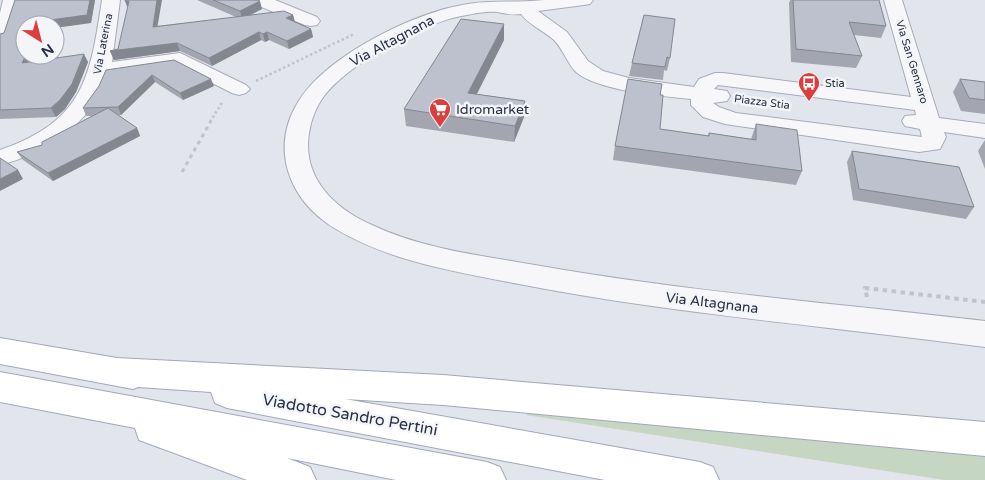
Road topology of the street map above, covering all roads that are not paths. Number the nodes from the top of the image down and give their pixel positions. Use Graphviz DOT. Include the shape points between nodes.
graph roads {
  1 [pos="12,0"];
  2 [pos="112,0"];
  3 [pos="260,0"];
  4 [pos="584,0"];
  5 [pos="893,0"];
  6 [pos="564,3"];
  7 [pos="526,7"];
  8 [pos="311,21"];
  9 [pos="0,37"];
  10 [pos="564,40"];
  11 [pos="99,70"];
  12 [pos="239,89"];
  13 [pos="692,93"];
  14 [pos="928,114"];
  15 [pos="985,131"];
  16 [pos="0,158"];
  17 [pos="985,334"];
  18 [pos="0,351"];
  19 [pos="114,372"];
  20 [pos="0,387"];
  21 [pos="95,405"];
  22 [pos="985,439"];
  23 [pos="297,480"];
  24 [pos="487,480"];
  25 [pos="700,480"];
  1 -- 9 [label="street"];
  2 -- 11 [label="street, Via Laterina"];
  3 -- 8 [label="street"];
  4 -- 6 [label="street"];
  5 -- 14 [label="street, Via San Gennaro"];
  6 -- 7 [label="street"];
  6 -- 10 [label="street" via="568,14"];
  7 -- 10 [label="street" via="531,17"];
  7 -- 17 [label="street, Via Altagnana" via="420,31 334,95 317,121 314,153 321,175 340,198 373,220 441,256 531,275 627,293"];
  10 -- 13 [label="street" via="583,68 597,76"];
  11 -- 12 [label="street" via="180,59"];
  11 -- 16 [label="street, Via Laterina" via="89,95 61,126 29,148"];
  13 -- 14 [label="street" via="709,81 727,79"];
  13 -- 14 [label="street, Via San Gennaro" via="705,108 726,118 919,145 934,142"];
  14 -- 15 [label="street"];
  18 -- 19 [label="main road, Viadotto Sandro Pertini"];
  19 -- 22 [label="main road" via="443,390"];
  19 -- 25 [label="main road, Viadotto Sandro Pertini"];
  20 -- 21 [label="main road"];
  21 -- 23 [label="main road" via="194,445"];
  21 -- 24 [label="main road"];
}
